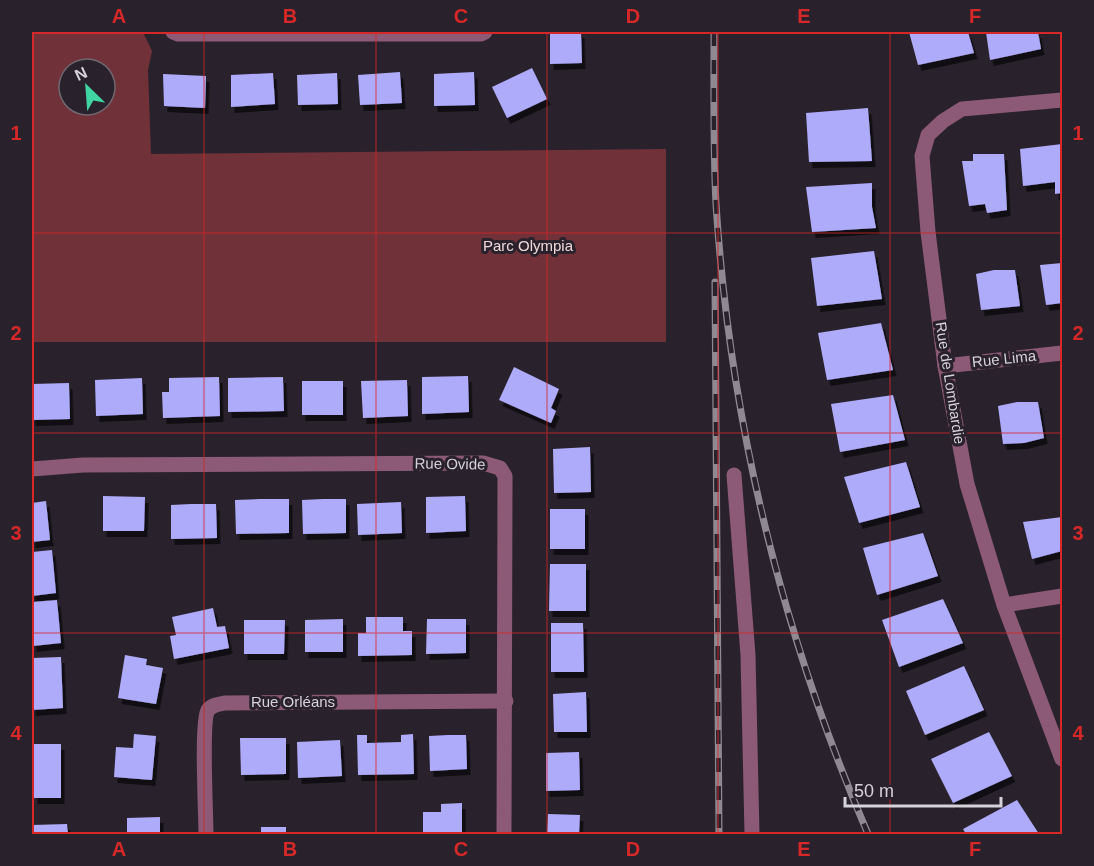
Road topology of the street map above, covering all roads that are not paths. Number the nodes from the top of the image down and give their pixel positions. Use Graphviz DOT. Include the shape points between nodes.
graph roads {
  1 [pos="173,32"];
  2 [pos="484,32"];
  3 [pos="1062,100"];
  4 [pos="1062,353"];
  5 [pos="945,366"];
  6 [pos="32,469"];
  7 [pos="734,475"];
  8 [pos="1062,596"];
  9 [pos="1004,605"];
  10 [pos="506,701"];
  11 [pos="1062,759"];
  12 [pos="206,834"];
  13 [pos="504,834"];
  14 [pos="752,834"];
  1 -- 2 [label="street"];
  3 -- 5 [label="street, Rue de Lombardie" via="962,109 928,135 922,156"];
  4 -- 5 [label="street, Rue Lima"];
  5 -- 9 [label="street, Rue de Lombardie" via="967,484"];
  6 -- 10 [label="street, Rue Ovide" via="62,465 496,465 505,482"];
  7 -- 14 [label="street" via="748,655"];
  8 -- 9 [label="street"];
  9 -- 11 [label="street, Rue de Lombardie"];
  10 -- 12 [label="street, Rue Orléans" via="213,706 207,712 205,730"];
  10 -- 13 [label="street, Rue Ovide"];
}
